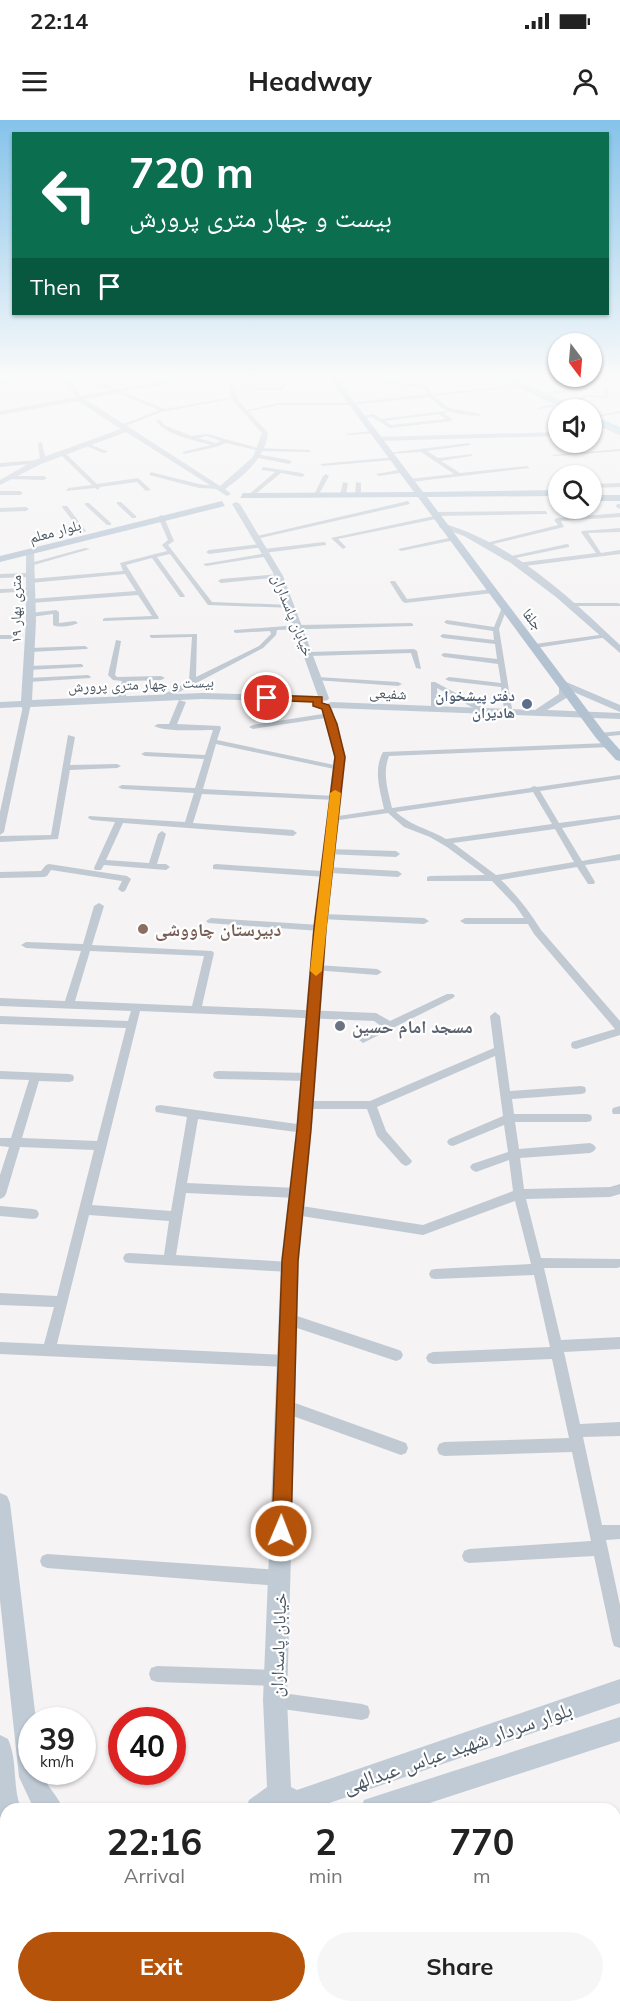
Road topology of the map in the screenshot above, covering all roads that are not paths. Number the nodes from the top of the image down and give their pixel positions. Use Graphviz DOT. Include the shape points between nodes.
graph roads {
  1 [pos="27,467"];
  2 [pos="77,467"];
  3 [pos="187,467"];
  4 [pos="243,467"];
  5 [pos="401,467"];
  6 [pos="447,467"];
  7 [pos="527,468"];
  8 [pos="263,469"];
  9 [pos="404,471"];
  10 [pos="17,472"];
  11 [pos="279,472"];
  12 [pos="151,474"];
  13 [pos="380,474"];
  14 [pos="302,475"];
  15 [pos="459,475"];
  16 [pos="326,476"];
  17 [pos="9,478"];
  18 [pos="412,482"];
  19 [pos="0,483"];
  20 [pos="345,483"];
  21 [pos="358,483"];
  22 [pos="620,485"];
  23 [pos="602,486"];
  24 [pos="98,488"];
  25 [pos="68,490"];
  26 [pos="148,490"];
  27 [pos="222,490"];
  28 [pos="620,492"];
  29 [pos="0,493"];
  30 [pos="20,493"];
  31 [pos="548,493"];
  32 [pos="602,493"];
  33 [pos="343,495"];
  34 [pos="358,495"];
  35 [pos="315,496"];
  36 [pos="421,496"];
  37 [pos="447,496"];
  38 [pos="491,496"];
  39 [pos="395,497"];
  40 [pos="548,498"];
  41 [pos="602,498"];
  42 [pos="620,498"];
  43 [pos="243,500"];
  44 [pos="219,501"];
  45 [pos="119,503"];
  46 [pos="408,503"];
  47 [pos="87,504"];
  48 [pos="65,507"];
  49 [pos="26,509"];
  50 [pos="0,510"];
  51 [pos="544,513"];
  52 [pos="620,515"];
  53 [pos="435,516"];
  54 [pos="134,517"];
  55 [pos="161,517"];
  56 [pos="110,524"];
  57 [pos="292,529"];
  58 [pos="620,530"];
  59 [pos="83,531"];
  60 [pos="453,539"];
  61 [pos="304,544"];
  62 [pos="324,544"];
  63 [pos="484,544"];
  64 [pos="567,546"];
  65 [pos="262,547"];
  66 [pos="343,547"];
  67 [pos="87,549"];
  68 [pos="401,549"];
  69 [pos="0,552"];
  70 [pos="30,552"];
  71 [pos="171,552"];
  72 [pos="209,552"];
  73 [pos="620,552"];
  74 [pos="600,555"];
  75 [pos="154,557"];
  76 [pos="505,558"];
  77 [pos="0,559"];
  78 [pos="206,564"];
  79 [pos="517,565"];
  80 [pos="127,572"];
  81 [pos="0,576"];
  82 [pos="279,576"];
  83 [pos="30,577"];
  84 [pos="221,581"];
  85 [pos="393,582"];
  86 [pos="0,591"];
  87 [pos="493,591"];
  88 [pos="140,593"];
  89 [pos="182,596"];
  90 [pos="56,599"];
  91 [pos="31,601"];
  92 [pos="572,604"];
  93 [pos="618,605"];
  94 [pos="505,606"];
  95 [pos="292,607"];
  96 [pos="56,612"];
  97 [pos="31,615"];
  98 [pos="105,620"];
  99 [pos="447,622"];
  100 [pos="75,624"];
  101 [pos="411,625"];
  102 [pos="299,627"];
  103 [pos="273,629"];
  104 [pos="496,629"];
  105 [pos="236,632"];
  106 [pos="152,636"];
  107 [pos="443,636"];
  108 [pos="606,636"];
  109 [pos="16,637"];
  110 [pos="0,638"];
  111 [pos="118,641"];
  112 [pos="498,642"];
  113 [pos="535,646"];
  114 [pos="85,648"];
  115 [pos="30,650"];
  116 [pos="620,650"];
  117 [pos="309,654"];
  118 [pos="444,656"];
  119 [pos="501,662"];
  120 [pos="81,666"];
  121 [pos="29,668"];
  122 [pos="419,668"];
  123 [pos="88,677"];
  124 [pos="161,678"];
  125 [pos="317,679"];
  126 [pos="449,679"];
  127 [pos="28,680"];
  128 [pos="126,680"];
  129 [pos="192,683"];
  130 [pos="398,684"];
  131 [pos="564,684"];
  132 [pos="504,685"];
  133 [pos="161,698"];
  134 [pos="121,700"];
  135 [pos="182,702"];
  136 [pos="325,704"];
  137 [pos="0,705"];
  138 [pos="26,706"];
  139 [pos="434,708"];
  140 [pos="480,708"];
  141 [pos="507,709"];
  142 [pos="0,710"];
  143 [pos="540,710"];
  144 [pos="585,713"];
  145 [pos="620,713"];
  146 [pos="158,726"];
  147 [pos="172,727"];
  148 [pos="253,727"];
  149 [pos="598,733"];
  150 [pos="620,733"];
  151 [pos="71,736"];
  152 [pos="213,741"];
  153 [pos="608,745"];
  154 [pos="145,754"];
  155 [pos="209,757"];
  156 [pos="620,757"];
  157 [pos="117,766"];
  158 [pos="66,768"];
  159 [pos="339,768"];
  160 [pos="620,777"];
  161 [pos="122,786"];
  162 [pos="534,788"];
  163 [pos="198,791"];
  164 [pos="335,798"];
  165 [pos="388,809"];
  166 [pos="620,817"];
  167 [pos="92,818"];
  168 [pos="332,819"];
  169 [pos="120,821"];
  170 [pos="188,826"];
  171 [pos="557,827"];
  172 [pos="0,832"];
  173 [pos="293,833"];
  174 [pos="162,834"];
  175 [pos="0,839"];
  176 [pos="444,842"];
  177 [pos="328,852"];
  178 [pos="396,854"];
  179 [pos="620,857"];
  180 [pos="100,862"];
  181 [pos="579,863"];
  182 [pos="152,866"];
  183 [pos="166,867"];
  184 [pos="216,867"];
  185 [pos="326,872"];
  186 [pos="95,873"];
  187 [pos="398,874"];
  188 [pos="0,875"];
  189 [pos="493,878"];
  190 [pos="430,879"];
  191 [pos="591,882"];
  192 [pos="122,889"];
  193 [pos="99,906"];
  194 [pos="211,921"];
  195 [pos="424,921"];
  196 [pos="465,921"];
  197 [pos="532,921"];
  198 [pos="321,922"];
  199 [pos="26,945"];
  200 [pos="86,949"];
  201 [pos="316,968"];
  202 [pos="377,972"];
  203 [pos="450,996"];
  204 [pos="0,1002"];
  205 [pos="69,1005"];
  206 [pos="136,1009"];
  207 [pos="196,1011"];
  208 [pos="313,1014"];
  209 [pos="495,1016"];
  210 [pos="0,1020"];
  211 [pos="132,1025"];
  212 [pos="389,1026"];
  213 [pos="620,1029"];
  214 [pos="363,1039"];
  215 [pos="576,1045"];
  216 [pos="500,1050"];
  217 [pos="218,1075"];
  218 [pos="0,1076"];
  219 [pos="308,1077"];
  220 [pos="35,1078"];
  221 [pos="69,1078"];
  222 [pos="581,1090"];
  223 [pos="506,1095"];
  224 [pos="306,1105"];
  225 [pos="371,1105"];
  226 [pos="160,1108"];
  227 [pos="193,1115"];
  228 [pos="509,1118"];
  229 [pos="587,1118"];
  230 [pos="304,1129"];
  231 [pos="0,1142"];
  232 [pos="15,1142"];
  233 [pos="453,1142"];
  234 [pos="101,1146"];
  235 [pos="590,1148"];
  236 [pos="514,1154"];
  237 [pos="406,1161"];
  238 [pos="476,1167"];
  239 [pos="182,1188"];
  240 [pos="620,1189"];
  241 [pos="297,1192"];
  242 [pos="0,1194"];
  243 [pos="519,1194"];
  244 [pos="85,1210"];
  245 [pos="296,1210"];
  246 [pos="0,1211"];
  247 [pos="33,1214"];
  248 [pos="177,1216"];
  249 [pos="129,1258"];
  250 [pos="169,1258"];
  251 [pos="617,1263"];
  252 [pos="538,1266"];
  253 [pos="290,1267"];
  254 [pos="435,1274"];
  255 [pos="0,1299"];
  256 [pos="62,1302"];
  257 [pos="288,1319"];
  258 [pos="620,1343"];
  259 [pos="0,1348"];
  260 [pos="557,1350"];
  261 [pos="49,1351"];
  262 [pos="396,1355"];
  263 [pos="433,1358"];
  264 [pos="286,1361"];
  265 [pos="284,1406"];
  266 [pos="620,1429"];
  267 [pos="577,1438"];
  268 [pos="401,1448"];
  269 [pos="444,1449"];
  270 [pos="0,1503"];
  271 [pos="620,1532"];
  272 [pos="599,1541"];
  273 [pos="469,1556"];
  274 [pos="47,1561"];
  275 [pos="280,1578"];
  276 [pos="620,1640"];
  277 [pos="157,1674"];
  278 [pos="276,1678"];
  279 [pos="620,1691"];
  280 [pos="275,1700"];
  281 [pos="362,1712"];
  282 [pos="620,1729"];
  283 [pos="0,1747"];
  284 [pos="4,1800"];
  285 [pos="290,1802"];
  286 [pos="44,1803"];
  287 [pos="264,1803"];
  288 [pos="392,1803"];
  1 -- 10 [label="street"];
  2 -- 24 [label="street"];
  3 -- 27 [label="street"];
  4 -- 27 [label="street"];
  5 -- 9 [label="main road, جلفا"];
  6 -- 15 [label="street"];
  7 -- 15 [label="street"];
  8 -- 11 [label="street"];
  9 -- 13 [label="street"];
  9 -- 18 [label="main road, جلفا"];
  10 -- 17 [label="street"];
  10 -- 17 [label="street" via="42,476"];
  11 -- 14 [label="street"];
  11 -- 43 [label="street"];
  12 -- 27 [label="street"];
  15 -- 18 [label="street"];
  16 -- 35 [label="street"];
  17 -- 19 [label="street"];
  18 -- 36 [label="main road, جلفا"];
  18 -- 37 [label="main road"];
  18 -- 39 [label="main road"];
  20 -- 33 [label="street"];
  21 -- 34 [label="street"];
  22 -- 23 [label="street"];
  24 -- 25 [label="street"];
  24 -- 26 [label="street" via="138,480"];
  27 -- 43 [label="main road"];
  27 -- 44 [label="main road"];
  28 -- 32 [label="main road"];
  29 -- 30 [label="street"];
  31 -- 38 [label="main road"];
  33 -- 34 [label="main road"];
  33 -- 35 [label="main road"];
  34 -- 39 [label="main road"];
  35 -- 43 [label="main road"];
  36 -- 37 [label="main road"];
  36 -- 39 [label="main road"];
  36 -- 53 [label="main road, جلفا"];
  37 -- 38 [label="main road"];
  37 -- 53 [label="main road" via="438,502"];
  38 -- 40 [label="main road"];
  39 -- 43 [label="main road"];
  39 -- 53 [label="main road"];
  41 -- 42 [label="main road"];
  43 -- 44 [label="main road"];
  43 -- 65 [label="street, خیابان پاسداران"];
  44 -- 54 [label="main road, بلوار معلم"];
  44 -- 55 [label="main road, بلوار معلم"];
  45 -- 54 [label="street"];
  46 -- 57 [label="street"];
  47 -- 56 [label="street"];
  48 -- 59 [label="street"];
  49 -- 50 [label="street"];
  51 -- 53 [label="street"];
  52 -- 63 [label="street" via="557,520 562,526"];
  53 -- 60 [label="main road, جلفا"];
  53 -- 63 [label="street"];
  53 -- 66 [label="street" via="334,538"];
  54 -- 56 [label="main road, بلوار معلم"];
  55 -- 70 [label="main road, بلوار معلم"];
  55 -- 71 [label="street" via="171,541 165,545"];
  56 -- 59 [label="main road, بلوار معلم"];
  57 -- 61 [label="street"];
  57 -- 65 [label="street"];
  58 -- 74 [label="street" via="584,532"];
  59 -- 69 [label="main road, بلوار معلم"];
  60 -- 68 [label="street"];
  60 -- 87 [label="main road, جلفا"];
  62 -- 65 [label="street"];
  63 -- 76 [label="street"];
  64 -- 76 [label="street"];
  65 -- 72 [label="street"];
  65 -- 78 [label="street"];
  65 -- 82 [label="street, خیابان پاسداران"];
  67 -- 83 [label="street"];
  70 -- 77 [label="main road, بلوار معلم"];
  70 -- 83 [label="street, ۱۹ متری بهار"];
  71 -- 75 [label="street"];
  71 -- 95 [label="street" via="210,604"];
  73 -- 74 [label="street"];
  74 -- 79 [label="street"];
  75 -- 80 [label="street" via="122,564"];
  75 -- 89 [label="street"];
  76 -- 79 [label="street"];
  79 -- 92 [label="street"];
  80 -- 83 [label="street"];
  80 -- 88 [label="street"];
  81 -- 83 [label="street"];
  82 -- 84 [label="street"];
  82 -- 95 [label="street, خیابان پاسداران"];
  83 -- 86 [label="street"];
  83 -- 91 [label="street, ۱۹ متری بهار"];
  85 -- 87 [label="street" via="405,601"];
  87 -- 94 [label="main road, جلفا"];
  88 -- 90 [label="street"];
  88 -- 98 [label="street" via="156,618"];
  90 -- 91 [label="street"];
  90 -- 96 [label="street"];
  91 -- 97 [label="street, ۱۹ متری بهار"];
  92 -- 93 [label="street"];
  92 -- 108 [label="street"];
  94 -- 104 [label="street"];
  94 -- 113 [label="main road, جلفا"];
  95 -- 102 [label="street, خیابان پاسداران"];
  96 -- 97 [label="street"];
  96 -- 100 [label="street" via="56,625"];
  97 -- 115 [label="street, ۱۹ متری بهار"];
  99 -- 104 [label="street"];
  101 -- 102 [label="street"];
  102 -- 103 [label="street"];
  102 -- 117 [label="street, خیابان پاسداران"];
  103 -- 105 [label="street"];
  103 -- 129 [label="street" via="274,634 261,647"];
  104 -- 112 [label="street"];
  106 -- 129 [label="street" via="195,635"];
  107 -- 112 [label="street"];
  108 -- 113 [label="street"];
  108 -- 116 [label="street"];
  109 -- 110 [label="street"];
  111 -- 128 [label="street" via="111,675"];
  112 -- 119 [label="street"];
  113 -- 131 [label="main road, جلفا"];
  114 -- 115 [label="street"];
  115 -- 121 [label="street, ۱۹ متری بهار"];
  117 -- 122 [label="street" via="414,651"];
  117 -- 125 [label="street, خیابان پاسداران"];
  118 -- 119 [label="street"];
  119 -- 132 [label="street"];
  120 -- 121 [label="street"];
  121 -- 127 [label="street, ۱۹ متری بهار"];
  123 -- 127 [label="street"];
  124 -- 128 [label="street"];
  125 -- 130 [label="street"];
  125 -- 136 [label="street, خیابان پاسداران"];
  126 -- 132 [label="street"];
  127 -- 138 [label="street, ۱۹ متری بهار"];
  128 -- 134 [label="street"];
  129 -- 133 [label="street"];
  131 -- 143 [label="street" via="564,695"];
  131 -- 144 [label="main road, جلفا"];
  131 -- 145 [label="street"];
  132 -- 141 [label="street"];
  133 -- 134 [label="street, بیست و چهار متری پرورش"];
  133 -- 136 [label="street, بیست و چهار متری پرورش"];
  134 -- 138 [label="street, بیست و چهار متری پرورش"];
  135 -- 136 [label="street, بیست و چهار متری پرورش"];
  135 -- 138 [label="street, بیست و چهار متری پرورش"];
  135 -- 147 [label="street"];
  136 -- 139 [label="street, شفیعی"];
  136 -- 148 [label="street"];
  136 -- 159 [label="street, خیابان پاسداران" via="340,757"];
  137 -- 138 [label="street, بیست و چهار متری پرورش"];
  138 -- 142 [label="street, بیست و چهار متری پرورش"];
  138 -- 172 [label="street"];
  139 -- 140 [label="street, شفیعی"];
  139 -- 140 [label="street" via="433,683"];
  139 -- 144 [label="street, شفیعی"];
  140 -- 141 [label="street, شفیعی"];
  141 -- 143 [label="street, شفیعی"];
  143 -- 144 [label="street, شفیعی"];
  144 -- 145 [label="street"];
  144 -- 149 [label="main road, جلفا"];
  145 -- 149 [label="street"];
  146 -- 147 [label="street"];
  147 -- 152 [label="street" via="217,728"];
  149 -- 150 [label="street"];
  149 -- 153 [label="main road, جلفا"];
  151 -- 158 [label="street"];
  152 -- 155 [label="street"];
  152 -- 159 [label="street"];
  153 -- 156 [label="main road, جلفا"];
  153 -- 165 [label="street" via="386,754 383,759"];
  154 -- 155 [label="street"];
  155 -- 163 [label="street"];
  157 -- 158 [label="street"];
  158 -- 175 [label="street" via="55,837"];
  159 -- 164 [label="street, خیابان پاسداران"];
  160 -- 162 [label="street"];
  161 -- 163 [label="street"];
  162 -- 165 [label="street"];
  162 -- 171 [label="street"];
  163 -- 164 [label="street"];
  163 -- 170 [label="street"];
  164 -- 168 [label="street, خیابان پاسداران"];
  165 -- 168 [label="street"];
  165 -- 176 [label="street" via="410,827"];
  166 -- 171 [label="street"];
  167 -- 169 [label="street"];
  168 -- 177 [label="street, خیابان پاسداران"];
  169 -- 170 [label="street"];
  169 -- 180 [label="street"];
  170 -- 173 [label="street"];
  171 -- 176 [label="street"];
  171 -- 181 [label="street"];
  174 -- 182 [label="street"];
  176 -- 189 [label="street"];
  177 -- 178 [label="street"];
  177 -- 185 [label="street, خیابان پاسداران"];
  179 -- 181 [label="street"];
  180 -- 182 [label="street"];
  180 -- 186 [label="street"];
  181 -- 189 [label="street"];
  181 -- 191 [label="street"];
  182 -- 183 [label="street"];
  184 -- 185 [label="street"];
  185 -- 187 [label="street"];
  185 -- 198 [label="street, خیابان پاسداران"];
  186 -- 188 [label="street" via="49,867 44,874"];
  186 -- 192 [label="street" via="127,879"];
  189 -- 190 [label="street"];
  189 -- 197 [label="street"];
  193 -- 200 [label="street"];
  194 -- 198 [label="street"];
  195 -- 198 [label="street"];
  196 -- 197 [label="street"];
  197 -- 213 [label="street" via="537,932"];
  198 -- 201 [label="street, خیابان پاسداران"];
  199 -- 200 [label="street"];
  200 -- 205 [label="street"];
  200 -- 207 [label="street" via="209,953"];
  201 -- 202 [label="street"];
  201 -- 208 [label="street, خیابان پاسداران"];
  203 -- 212 [label="street"];
  204 -- 205 [label="street"];
  205 -- 206 [label="street"];
  206 -- 207 [label="street"];
  206 -- 211 [label="street"];
  207 -- 208 [label="street"];
  208 -- 212 [label="street" via="376,1017"];
  208 -- 219 [label="street, خیابان پاسداران"];
  209 -- 216 [label="street"];
  210 -- 211 [label="street"];
  211 -- 234 [label="street"];
  212 -- 214 [label="street"];
  213 -- 215 [label="street"];
  216 -- 223 [label="street"];
  216 -- 225 [label="street"];
  217 -- 219 [label="street"];
  218 -- 220 [label="street"];
  219 -- 224 [label="street, خیابان پاسداران"];
  220 -- 221 [label="street"];
  220 -- 232 [label="street"];
  222 -- 223 [label="street"];
  223 -- 228 [label="street"];
  224 -- 225 [label="street"];
  224 -- 230 [label="street, خیابان پاسداران"];
  225 -- 237 [label="street" via="381,1133"];
  226 -- 227 [label="street"];
  227 -- 230 [label="street"];
  227 -- 239 [label="street"];
  228 -- 229 [label="street"];
  228 -- 233 [label="street"];
  228 -- 236 [label="street"];
  230 -- 241 [label="street, خیابان پاسداران"];
  231 -- 232 [label="street"];
  232 -- 234 [label="street"];
  232 -- 242 [label="street"];
  234 -- 244 [label="street"];
  235 -- 236 [label="street"];
  236 -- 238 [label="street"];
  236 -- 243 [label="street"];
  239 -- 241 [label="street"];
  239 -- 248 [label="street"];
  240 -- 243 [label="street"];
  241 -- 245 [label="street, خیابان پاسداران"];
  243 -- 245 [label="street" via="423,1230"];
  243 -- 252 [label="street"];
  244 -- 248 [label="street"];
  244 -- 256 [label="street"];
  245 -- 253 [label="street, خیابان پاسداران"];
  246 -- 247 [label="street"];
  248 -- 250 [label="street"];
  249 -- 250 [label="street"];
  250 -- 253 [label="street"];
  251 -- 252 [label="street"];
  252 -- 254 [label="street"];
  252 -- 260 [label="street"];
  253 -- 257 [label="street, خیابان پاسداران"];
  255 -- 256 [label="street"];
  256 -- 261 [label="street"];
  257 -- 262 [label="street"];
  257 -- 264 [label="street, خیابان پاسداران"];
  258 -- 260 [label="street"];
  259 -- 261 [label="street"];
  260 -- 263 [label="street"];
  260 -- 267 [label="street"];
  261 -- 264 [label="street"];
  264 -- 265 [label="street, خیابان پاسداران"];
  265 -- 268 [label="street"];
  265 -- 275 [label="street, خیابان پاسداران"];
  266 -- 267 [label="street"];
  267 -- 269 [label="street"];
  267 -- 272 [label="street"];
  270 -- 286 [label="street" via="31,1777"];
  271 -- 272 [label="street"];
  272 -- 273 [label="street"];
  272 -- 276 [label="street"];
  274 -- 275 [label="street"];
  275 -- 278 [label="street, خیابان پاسداران"];
  277 -- 278 [label="street"];
  278 -- 280 [label="street, خیابان پاسداران"];
  279 -- 285 [label="street, بلوار سردار شهید عباس عبدالهی"];
  280 -- 281 [label="street"];
  280 -- 285 [label="street, خیابان پاسداران"];
  282 -- 288 [label="street, بلوار سردار شهید عباس عبدالهی"];
  283 -- 284 [label="street"];
  285 -- 287 [label="street, بلوار سردار شهید عباس عبدالهی" via="271,1797"];
}
